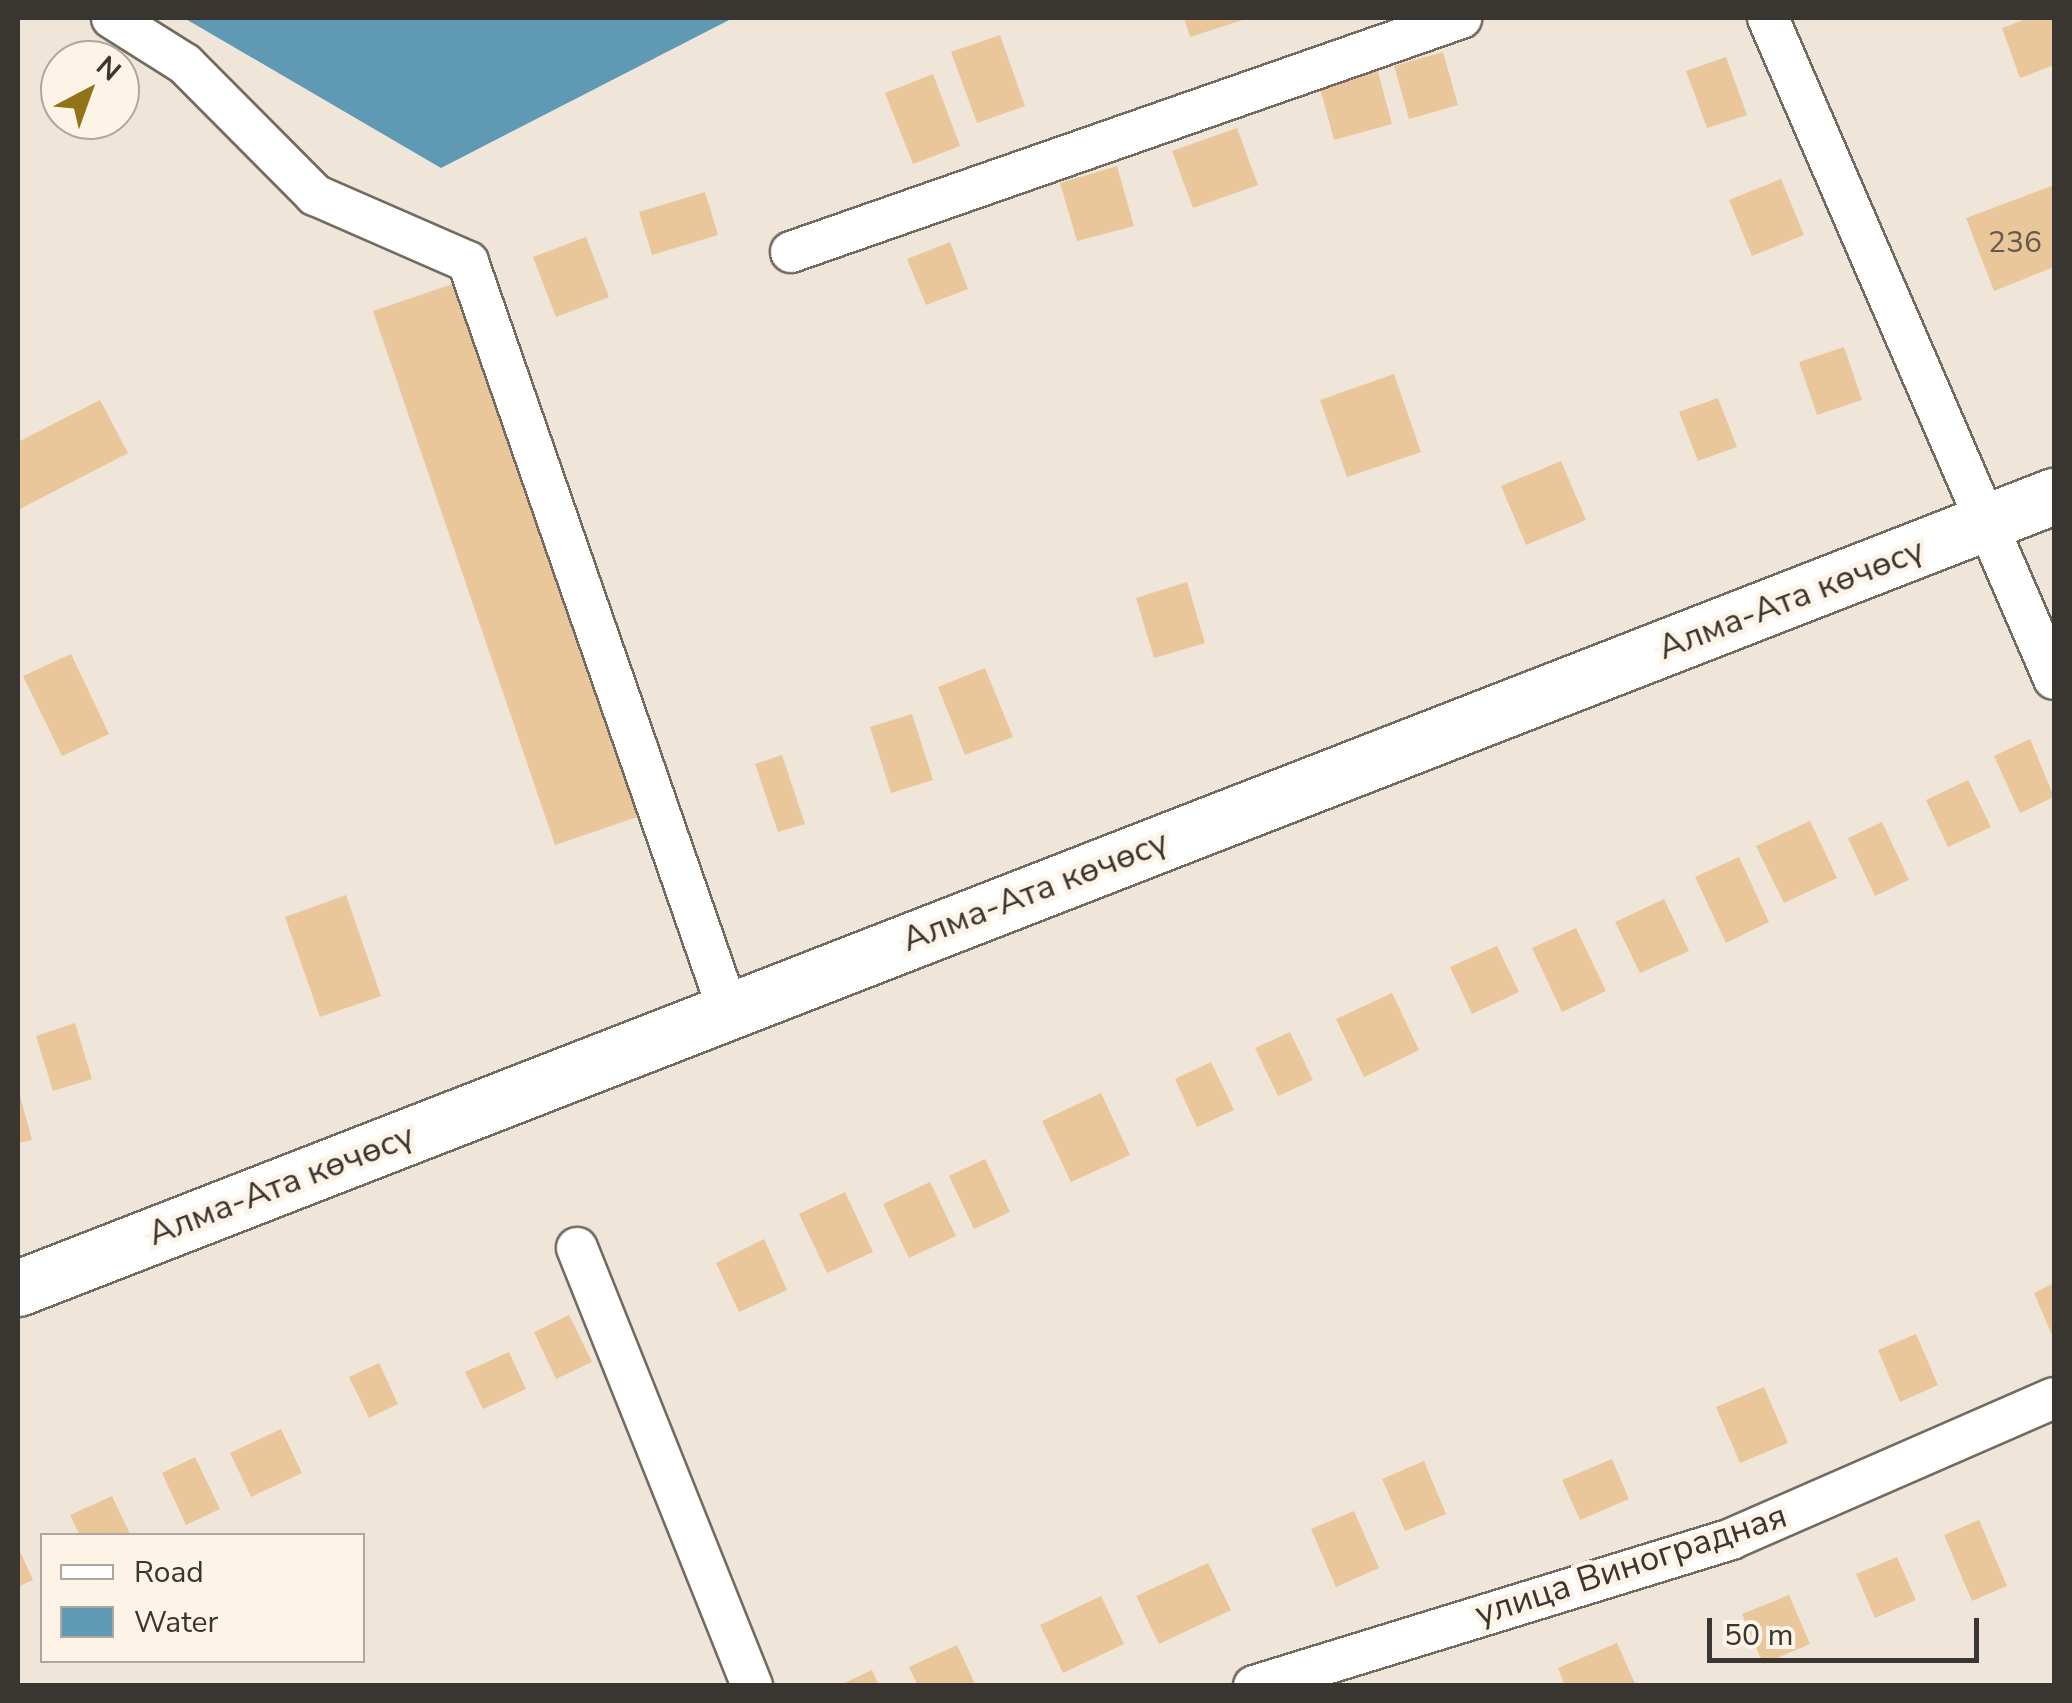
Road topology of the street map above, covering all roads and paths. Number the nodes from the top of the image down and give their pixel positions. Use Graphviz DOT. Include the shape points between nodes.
graph roads {
  1 [pos="112,18"];
  2 [pos="1462,18"];
  3 [pos="1768,18"];
  4 [pos="791,252"];
  5 [pos="2054,496"];
  6 [pos="1991,521"];
  7 [pos="2054,678"];
  8 [pos="728,1010"];
  9 [pos="577,1248"];
  10 [pos="18,1288"];
  11 [pos="2054,1398"];
  12 [pos="752,1686"];
  13 [pos="1254,1686"];
  1 -- 8 [label="street" via="185,64 315,194 468,262"];
  2 -- 4 [label="street"];
  3 -- 6 [label="street"];
  5 -- 6 [label="highway, Алма-Ата көчөсү"];
  6 -- 7 [label="street"];
  6 -- 8 [label="highway, Алма-Ата көчөсү"];
  8 -- 10 [label="highway, Алма-Ата көчөсү"];
  9 -- 12 [label="street"];
  11 -- 13 [label="street, улица Виноградная" via="1731,1539"];
}
